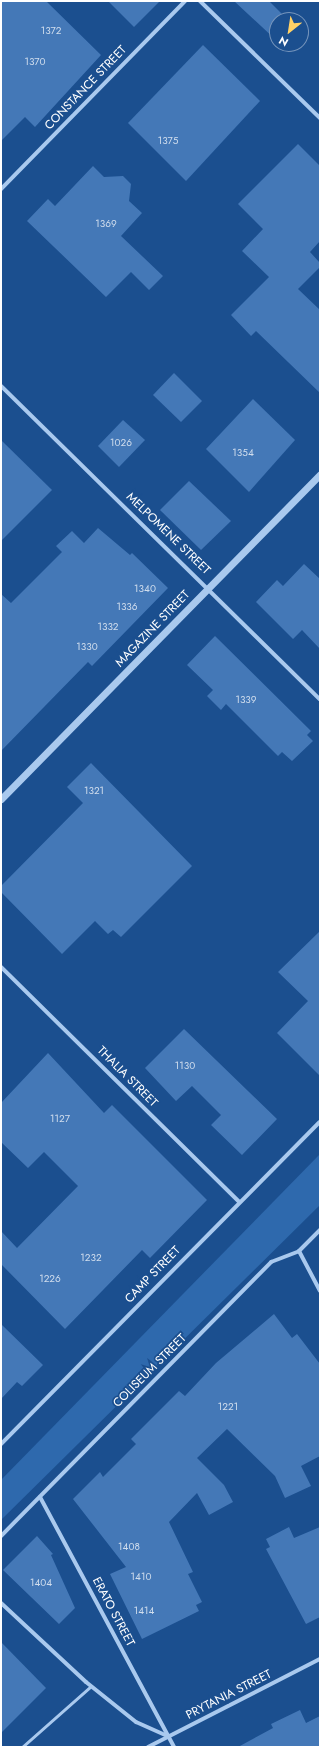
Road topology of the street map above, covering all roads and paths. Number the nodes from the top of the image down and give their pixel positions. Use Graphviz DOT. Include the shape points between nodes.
graph roads {
  1 [pos="185,1"];
  2 [pos="200,1"];
  3 [pos="320,118"];
  4 [pos="1,189"];
  5 [pos="1,386"];
  6 [pos="320,474"];
  7 [pos="209,588"];
  8 [pos="320,698"];
  9 [pos="1,800"];
  10 [pos="1,967"];
  11 [pos="320,1122"];
  12 [pos="238,1202"];
  13 [pos="320,1230"];
  14 [pos="300,1250"];
  15 [pos="320,1291"];
  16 [pos="1,1444"];
  17 [pos="40,1497"];
  18 [pos="1,1536"];
  19 [pos="1,1603"];
  20 [pos="320,1659"];
  21 [pos="90,1686"];
  22 [pos="168,1737"];
  23 [pos="22,1747"];
  24 [pos="148,1747"];
  25 [pos="174,1747"];
  1 -- 4 [label="street, CONSTANCE STREET"];
  2 -- 3 [label="street"];
  5 -- 7 [label="street, MELPOMENE STREET"];
  6 -- 7 [label="street, MAGAZINE STREET"];
  7 -- 8 [label="street, MELPOMENE STREET"];
  7 -- 9 [label="street, MAGAZINE STREET"];
  10 -- 12 [label="street, THALIA STREET"];
  11 -- 12 [label="street, CAMP STREET"];
  12 -- 16 [label="street, CAMP STREET"];
  13 -- 14 [label="street, COLISEUM STREET"];
  14 -- 15 [label="street"];
  14 -- 17 [label="street, COLISEUM STREET" via="271,1262"];
  17 -- 18 [label="street, COLISEUM STREET"];
  17 -- 22 [label="street, ERATO STREET"];
  19 -- 21 [label="street"];
  20 -- 22 [label="street, PRYTANIA STREET"];
  21 -- 22 [label="street" via="136,1722"];
  21 -- 23 [label="lane"];
  22 -- 24 [label="street, PRYTANIA STREET"];
  22 -- 25 [label="street, ERATO STREET"];
}
